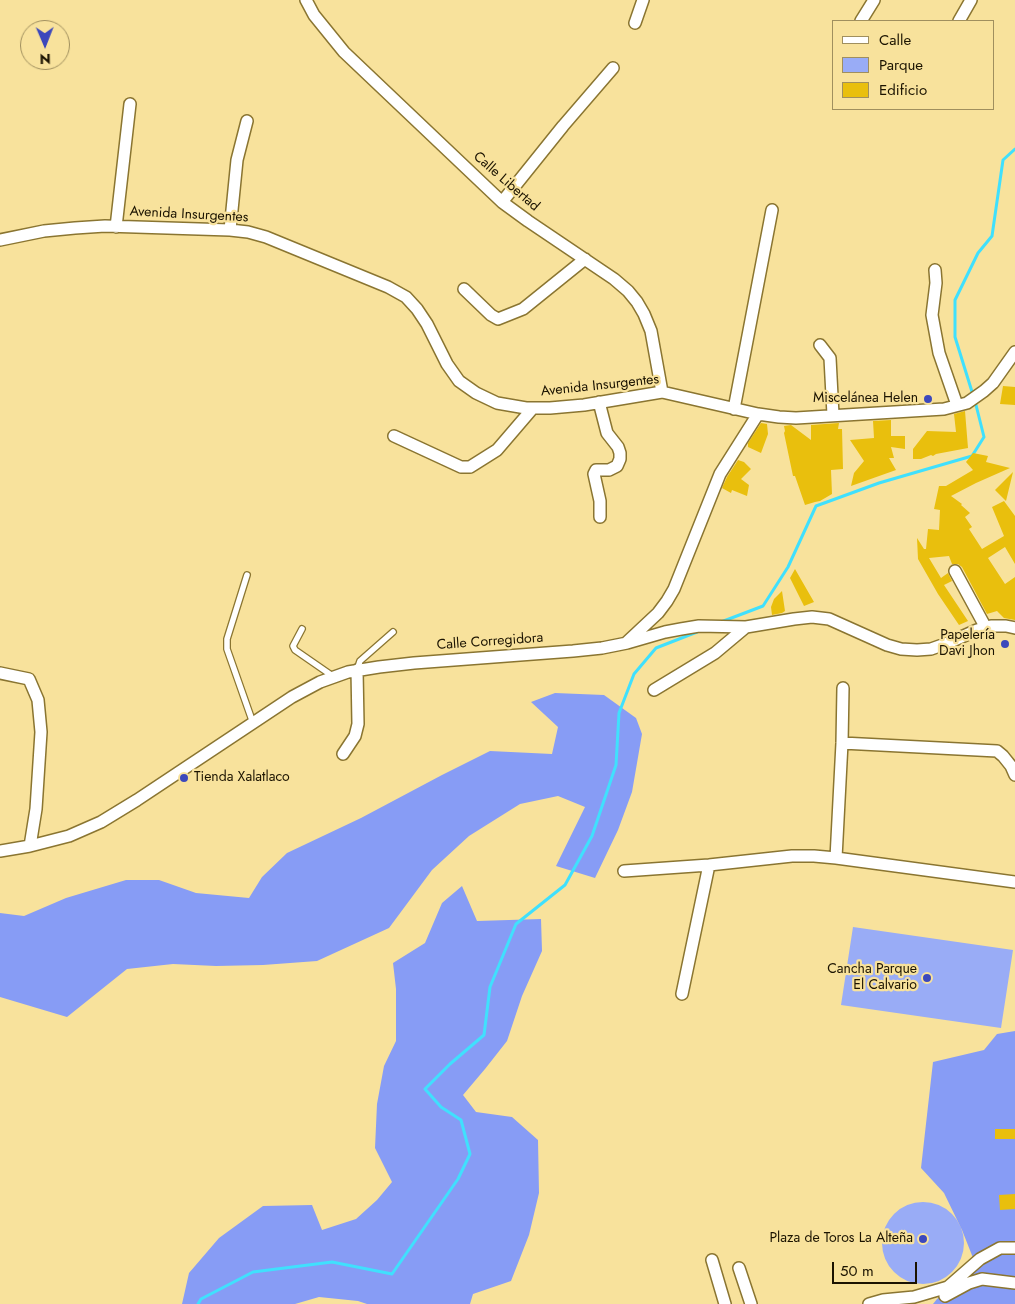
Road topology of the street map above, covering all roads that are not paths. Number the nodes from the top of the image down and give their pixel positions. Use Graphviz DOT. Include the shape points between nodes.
graph roads {
  1 [pos="306,0"];
  2 [pos="643,0"];
  3 [pos="874,0"];
  4 [pos="971,0"];
  5 [pos="862,20"];
  6 [pos="960,20"];
  7 [pos="635,23"];
  8 [pos="613,68"];
  9 [pos="130,104"];
  10 [pos="246,121"];
  11 [pos="502,202"];
  12 [pos="772,210"];
  13 [pos="116,227"];
  14 [pos="230,230"];
  15 [pos="0,240"];
  16 [pos="584,259"];
  17 [pos="935,270"];
  18 [pos="464,289"];
  19 [pos="820,345"];
  20 [pos="1015,352"];
  21 [pos="662,392"];
  22 [pos="599,402"];
  23 [pos="962,404"];
  24 [pos="533,408"];
  25 [pos="734,409"];
  26 [pos="758,414"];
  27 [pos="833,415"];
  28 [pos="394,436"];
  29 [pos="600,517"];
  30 [pos="955,571"];
  31 [pos="246,575"];
  32 [pos="746,627"];
  33 [pos="302,628"];
  34 [pos="986,628"];
  35 [pos="1015,628"];
  36 [pos="393,632"];
  37 [pos="627,643"];
  38 [pos="357,670"];
  39 [pos="0,674"];
  40 [pos="334,677"];
  41 [pos="843,688"];
  42 [pos="654,690"];
  43 [pos="252,723"];
  44 [pos="842,743"];
  45 [pos="343,754"];
  46 [pos="1015,775"];
  47 [pos="30,846"];
  48 [pos="0,851"];
  49 [pos="836,858"];
  50 [pos="709,865"];
  51 [pos="624,871"];
  52 [pos="1015,882"];
  53 [pos="682,994"];
  54 [pos="1015,1248"];
  55 [pos="712,1260"];
  56 [pos="739,1268"];
  57 [pos="1015,1283"];
  58 [pos="914,1297"];
  59 [pos="725,1304"];
  60 [pos="751,1304"];
  61 [pos="869,1304"];
  1 -- 11 [label="street, Calle Libertad" via="344,52"];
  2 -- 7 [label="street"];
  3 -- 5 [label="street"];
  4 -- 6 [label="street"];
  8 -- 11 [label="street"];
  9 -- 13 [label="street"];
  10 -- 14 [label="street"];
  11 -- 16 [label="street, Calle Libertad"];
  12 -- 25 [label="street"];
  13 -- 14 [label="street, Avenida Insurgentes"];
  13 -- 15 [label="street, Avenida Insurgentes" via="44,231"];
  14 -- 24 [label="street, Avenida Insurgentes" via="266,237 406,297 427,324 459,381 476,394 497,402"];
  16 -- 18 [label="street" via="523,309 498,319"];
  16 -- 21 [label="street, Calle Libertad" via="614,279 637,302 651,331"];
  17 -- 23 [label="street" via="932,315 939,353"];
  19 -- 27 [label="street" via="830,358"];
  20 -- 23 [label="street" via="993,384"];
  21 -- 22 [label="street, Avenida Insurgentes"];
  21 -- 25 [label="street, Avenida Insurgentes"];
  22 -- 24 [label="street, Avenida Insurgentes"];
  22 -- 29 [label="street" via="607,433 620,453 617,466 596,470 594,474"];
  23 -- 27 [label="street, Avenida Insurgentes" via="944,409"];
  24 -- 28 [label="street" via="497,450 470,467 461,467"];
  25 -- 26 [label="street, Avenida Insurgentes"];
  26 -- 27 [label="street, Avenida Insurgentes" via="779,418"];
  26 -- 37 [label="street" via="720,474 674,589 658,613"];
  30 -- 34 [label="street"];
  31 -- 43 [label="lane" via="227,649"];
  32 -- 34 [label="street, Calle Corregidora" via="812,617 829,619 887,645 917,650 931,649"];
  32 -- 37 [label="street, Calle Corregidora" via="699,626"];
  32 -- 42 [label="street" via="715,653"];
  33 -- 40 [label="lane" via="293,646 295,650"];
  34 -- 35 [label="street, Calle Corregidora"];
  36 -- 38 [label="lane" via="360,661"];
  37 -- 38 [label="street, Calle Corregidora" via="573,652"];
  38 -- 40 [label="street, Calle Corregidora"];
  38 -- 45 [label="street" via="358,724 356,736"];
  39 -- 47 [label="street" via="28,679 38,700 41,732"];
  40 -- 43 [label="street, Calle Corregidora" via="292,697"];
  41 -- 44 [label="street"];
  43 -- 47 [label="street, Calle Corregidora" via="101,822 68,836"];
  44 -- 46 [label="street" via="997,751"];
  44 -- 49 [label="street"];
  47 -- 48 [label="street, Calle Corregidora"];
  49 -- 50 [label="street" via="792,856"];
  49 -- 52 [label="street"];
  50 -- 51 [label="street"];
  50 -- 53 [label="street"];
  54 -- 58 [label="street" via="1000,1248 980,1259 948,1287"];
  55 -- 59 [label="street"];
  56 -- 60 [label="street"];
  57 -- 58 [label="street" via="982,1279 930,1300"];
  58 -- 61 [label="street"];
}
